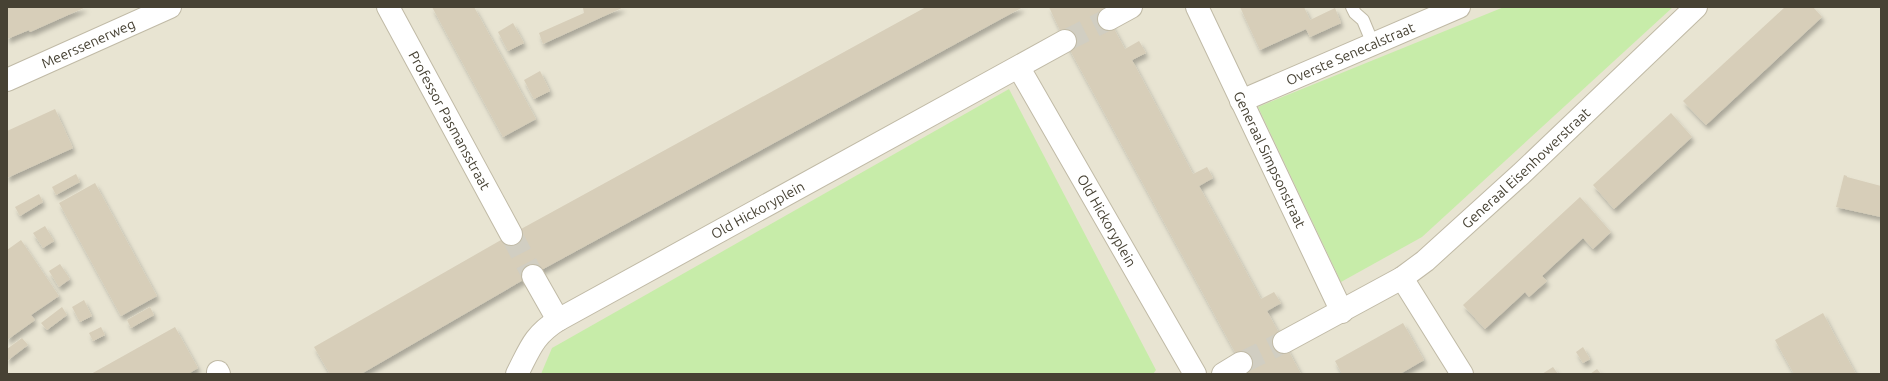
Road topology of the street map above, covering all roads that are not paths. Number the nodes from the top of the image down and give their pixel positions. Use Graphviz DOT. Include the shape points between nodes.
graph roads {
  1 [pos="170,7"];
  2 [pos="388,7"];
  3 [pos="1131,7"];
  4 [pos="1197,7"];
  5 [pos="1352,7"];
  6 [pos="1459,7"];
  7 [pos="1696,7"];
  8 [pos="1109,19"];
  9 [pos="1065,41"];
  10 [pos="1373,44"];
  11 [pos="1019,68"];
  12 [pos="7,80"];
  13 [pos="1241,101"];
  14 [pos="511,234"];
  15 [pos="533,276"];
  16 [pos="1402,278"];
  17 [pos="1342,312"];
  18 [pos="558,320"];
  19 [pos="1284,342"];
  20 [pos="517,374"];
  21 [pos="1195,374"];
  22 [pos="1462,374"];
  1 -- 12 [label="street, Meerssenerweg"];
  2 -- 14 [label="street, Professor Pasmansstraat"];
  3 -- 8 [label="street"];
  4 -- 13 [label="street, Generaal Simpsonstraat"];
  5 -- 10 [label="lane" via="1363,20"];
  6 -- 10 [label="street, Overste Senecalstraat"];
  7 -- 16 [label="street, Generaal Eisenhowerstraat" via="1471,220"];
  9 -- 11 [label="street, Old Hickoryplein"];
  10 -- 13 [label="street, Overste Senecalstraat"];
  11 -- 18 [label="street, Old Hickoryplein"];
  11 -- 21 [label="street, Old Hickoryplein"];
  13 -- 17 [label="street, Generaal Simpsonstraat"];
  15 -- 18 [label="street"];
  16 -- 17 [label="street, Generaal Eisenhowerstraat"];
  16 -- 22 [label="street"];
  17 -- 19 [label="street"];
  18 -- 20 [label="street, Old Hickoryplein" via="534,340"];
}
